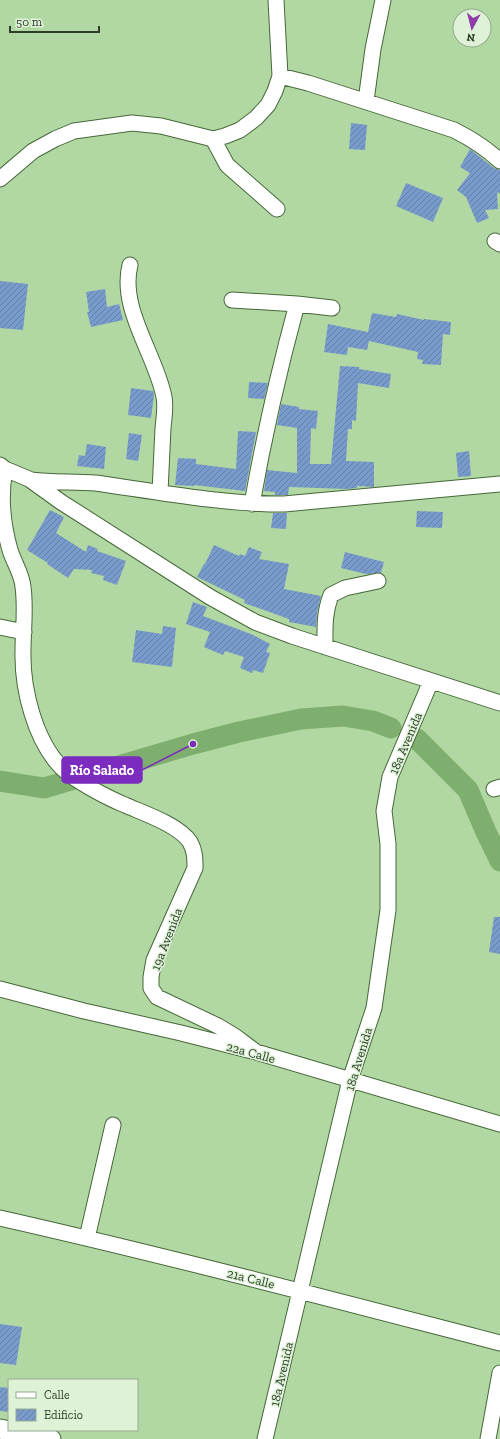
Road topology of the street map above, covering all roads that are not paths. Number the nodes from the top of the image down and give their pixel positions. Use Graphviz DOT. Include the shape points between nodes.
graph roads {
  1 [pos="276,0"];
  2 [pos="383,0"];
  3 [pos="280,76"];
  4 [pos="366,101"];
  5 [pos="213,139"];
  6 [pos="500,161"];
  7 [pos="0,179"];
  8 [pos="277,209"];
  9 [pos="130,265"];
  10 [pos="232,300"];
  11 [pos="297,304"];
  12 [pos="332,308"];
  13 [pos="3,467"];
  14 [pos="30,479"];
  15 [pos="58,482"];
  16 [pos="500,484"];
  17 [pos="160,492"];
  18 [pos="56,498"];
  19 [pos="252,504"];
  20 [pos="378,581"];
  21 [pos="0,626"];
  22 [pos="24,632"];
  23 [pos="325,647"];
  24 [pos="431,681"];
  25 [pos="500,703"];
  26 [pos="0,989"];
  27 [pos="256,1052"];
  28 [pos="350,1080"];
  29 [pos="500,1124"];
  30 [pos="114,1125"];
  31 [pos="0,1218"];
  32 [pos="88,1238"];
  33 [pos="300,1291"];
  34 [pos="500,1343"];
  35 [pos="500,1374"];
  36 [pos="10,1431"];
  37 [pos="51,1439"];
  38 [pos="265,1439"];
  39 [pos="488,1439"];
  1 -- 3 [label="street"];
  2 -- 4 [label="street"];
  3 -- 4 [label="street"];
  3 -- 5 [label="street" via="276,91 256,118 240,130"];
  4 -- 6 [label="street" via="460,133 488,149"];
  5 -- 7 [label="street" via="161,126 132,123 74,130 33,151"];
  5 -- 8 [label="street" via="227,165"];
  9 -- 17 [label="street" via="128,276 136,322 160,378 164,399"];
  10 -- 11 [label="street"];
  11 -- 12 [label="street"];
  11 -- 19 [label="street" via="260,457"];
  13 -- 14 [label="street"];
  13 -- 22 [label="street" via="5,526 23,587"];
  14 -- 15 [label="street"];
  14 -- 18 [label="street"];
  15 -- 17 [label="street" via="93,483"];
  15 -- 18 [label="street" via="52,489"];
  16 -- 19 [label="street" via="284,504"];
  17 -- 19 [label="street"];
  18 -- 23 [label="street" via="210,597 255,622"];
  20 -- 23 [label="street" via="345,588 331,595 326,607"];
  21 -- 22 [label="street"];
  22 -- 27 [label="street, 19a Avenida" via="25,686 36,725 47,749 63,769 87,785 175,829 189,841 196,854 195,868 154,960 151,988 157,997 218,1026"];
  23 -- 24 [label="street"];
  24 -- 25 [label="street"];
  24 -- 28 [label="street, 18a Avenida" via="390,777 384,811 388,844 388,910 374,1008"];
  26 -- 27 [label="street, 22a Calle"];
  27 -- 28 [label="street, 22a Calle"];
  28 -- 29 [label="street, 22a Calle"];
  28 -- 33 [label="street, 18a Avenida"];
  30 -- 32 [label="street"];
  31 -- 32 [label="street, 21a Calle"];
  32 -- 33 [label="street, 21a Calle"];
  33 -- 34 [label="street, 21a Calle"];
  33 -- 38 [label="street, 18a Avenida"];
  35 -- 39 [label="street"];
  36 -- 37 [label="main road"];
}
